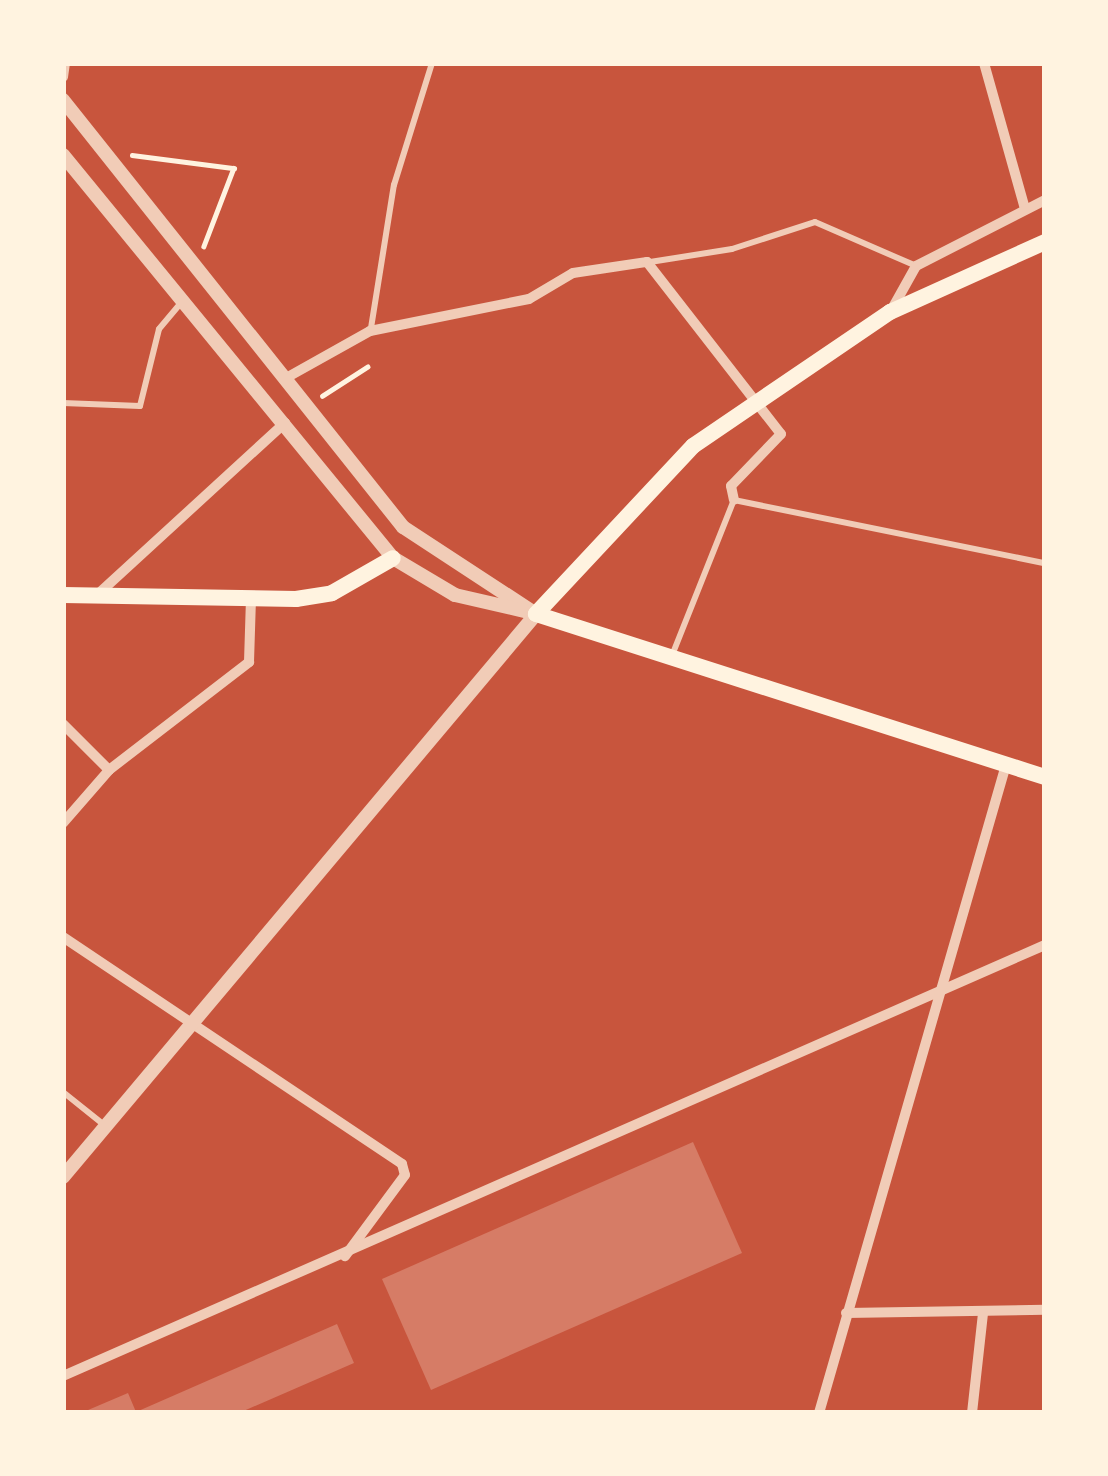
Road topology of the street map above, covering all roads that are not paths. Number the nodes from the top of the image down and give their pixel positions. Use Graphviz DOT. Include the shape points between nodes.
graph roads {
  1 [pos="65,63"];
  2 [pos="432,63"];
  3 [pos="984,63"];
  4 [pos="63,77"];
  5 [pos="63,100"];
  6 [pos="65,159"];
  7 [pos="1045,200"];
  8 [pos="1025,209"];
  9 [pos="1045,242"];
  10 [pos="646,262"];
  11 [pos="916,266"];
  12 [pos="183,300"];
  13 [pos="890,312"];
  14 [pos="370,331"];
  15 [pos="286,379"];
  16 [pos="756,401"];
  17 [pos="63,404"];
  18 [pos="285,423"];
  19 [pos="734,500"];
  20 [pos="393,558"];
  21 [pos="1045,563"];
  22 [pos="96,595"];
  23 [pos="251,598"];
  24 [pos="67,599"];
  25 [pos="536,614"];
  26 [pos="671,657"];
  27 [pos="63,724"];
  28 [pos="1005,768"];
  29 [pos="109,770"];
  30 [pos="1045,777"];
  31 [pos="63,824"];
  32 [pos="64,940"];
  33 [pos="1045,945"];
  34 [pos="936,998"];
  35 [pos="197,1021"];
  36 [pos="63,1092"];
  37 [pos="106,1126"];
  38 [pos="63,1178"];
  39 [pos="343,1258"];
  40 [pos="1045,1310"];
  41 [pos="846,1313"];
  42 [pos="983,1313"];
  43 [pos="63,1376"];
  44 [pos="819,1413"];
  45 [pos="972,1413"];
  1 -- 4 [label="street"];
  2 -- 14 [label="lane" via="394,185"];
  3 -- 8 [label="street"];
  5 -- 15 [label="street"];
  6 -- 12 [label="street"];
  7 -- 8 [label="street"];
  8 -- 11 [label="street"];
  9 -- 13 [label="main road"];
  10 -- 11 [label="lane" via="732,249 814,222"];
  10 -- 14 [label="street" via="573,273 529,299"];
  10 -- 16 [label="street"];
  11 -- 13 [label="street"];
  12 -- 17 [label="lane" via="159,329 140,406"];
  12 -- 18 [label="street"];
  13 -- 16 [label="main road"];
  14 -- 15 [label="street"];
  15 -- 25 [label="street" via="403,527"];
  16 -- 19 [label="street" via="781,434 731,486"];
  16 -- 25 [label="main road" via="644,490"];
  18 -- 20 [label="street"];
  18 -- 22 [label="street"];
  19 -- 21 [label="lane"];
  19 -- 26 [label="lane"];
  20 -- 23 [label="main road" via="332,593"];
  20 -- 25 [label="street" via="455,595"];
  22 -- 23 [label="main road"];
  22 -- 24 [label="main road"];
  23 -- 29 [label="street" via="249,662"];
  25 -- 26 [label="main road"];
  25 -- 35 [label="street"];
  26 -- 28 [label="main road"];
  27 -- 29 [label="street"];
  28 -- 30 [label="main road"];
  28 -- 34 [label="street"];
  29 -- 31 [label="street"];
  32 -- 35 [label="street"];
  33 -- 34 [label="street"];
  34 -- 39 [label="street"];
  34 -- 41 [label="street"];
  35 -- 37 [label="street"];
  35 -- 39 [label="street" via="402,1164 405,1174"];
  36 -- 37 [label="lane"];
  37 -- 38 [label="street"];
  39 -- 43 [label="street"];
  40 -- 42 [label="street"];
  41 -- 42 [label="street"];
  41 -- 44 [label="street"];
  42 -- 45 [label="street"];
}
